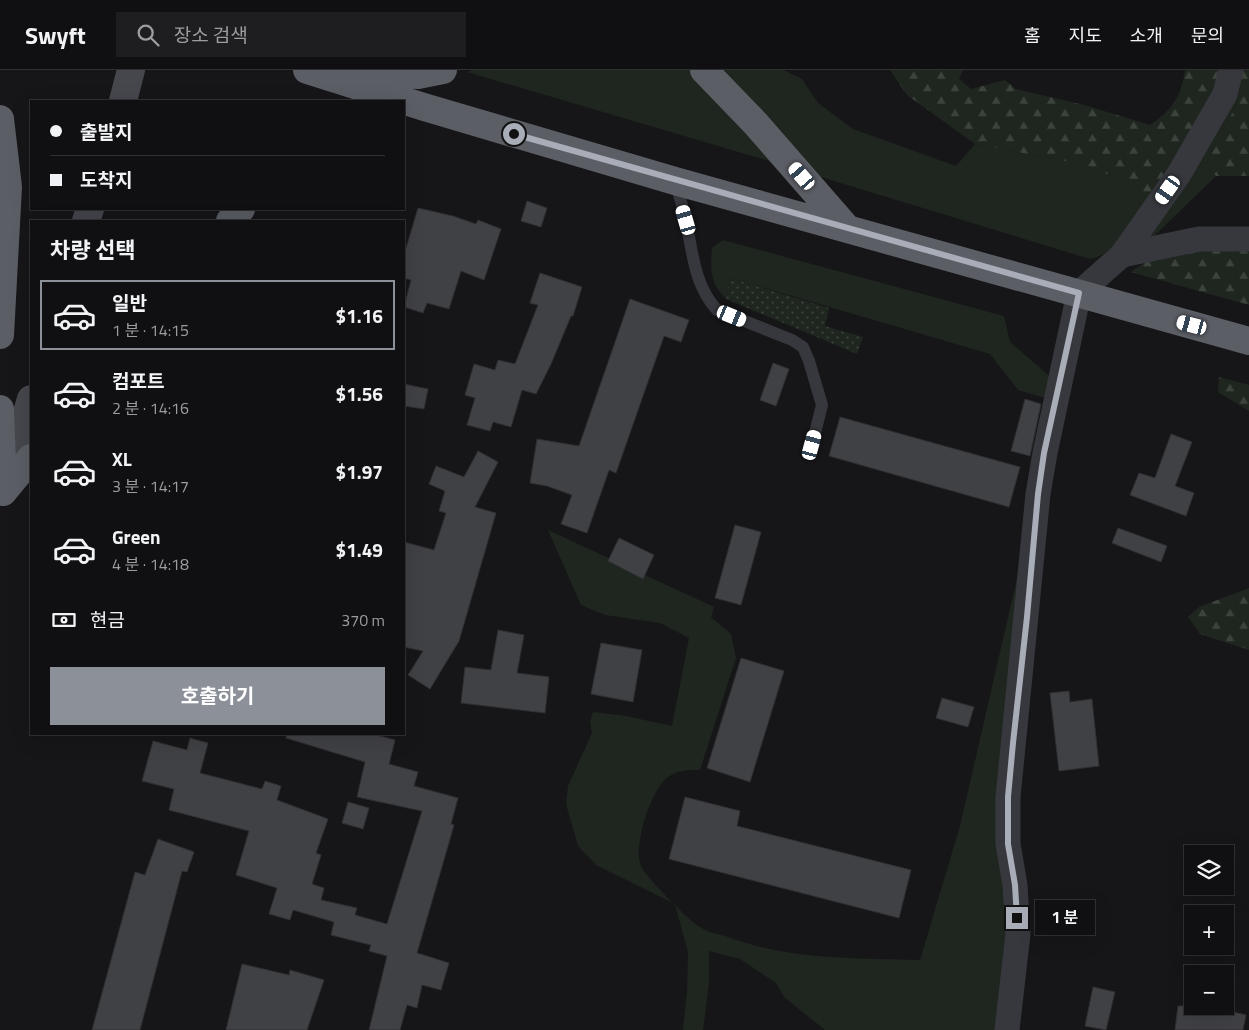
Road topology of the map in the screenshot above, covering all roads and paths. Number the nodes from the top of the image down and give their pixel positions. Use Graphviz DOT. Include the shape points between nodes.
graph roads {
  1 [pos="131,70"];
  2 [pos="307,70"];
  3 [pos="322,70"];
  4 [pos="443,70"];
  5 [pos="704,70"];
  6 [pos="1231,70"];
  7 [pos="123,100"];
  8 [pos="387,100"];
  9 [pos="414,110"];
  10 [pos="0,119"];
  11 [pos="675,181"];
  12 [pos="240,210"];
  13 [pos="231,220"];
  14 [pos="845,226"];
  15 [pos="1249,239"];
  16 [pos="1122,255"];
  17 [pos="1079,293"];
  18 [pos="0,335"];
  19 [pos="1249,341"];
  20 [pos="30,402"];
  21 [pos="0,409"];
  22 [pos="812,445"];
  23 [pos="30,459"];
  24 [pos="1,498"];
  25 [pos="1007,1030"];
  1 -- 7 [label="main road"];
  2 -- 8 [label="highway"];
  3 -- 4 [label="highway" via="418,75"];
  5 -- 14 [label="highway"];
  6 -- 16 [label="street" via="1225,94 1197,148"];
  9 -- 11 [label="highway"];
  10 -- 18 [label="highway" via="8,188"];
  11 -- 14 [label="highway"];
  11 -- 22 [label="lane" via="697,277 709,301 717,310 803,347 822,405"];
  12 -- 13 [label="highway"];
  14 -- 17 [label="highway"];
  15 -- 16 [label="street" via="1199,239"];
  16 -- 17 [label="street"];
  17 -- 19 [label="highway"];
  17 -- 25 [label="street" via="1044,453 1013,743 1008,844 1018,934"];
  20 -- 24 [label="main road"];
  21 -- 24 [label="highway"];
  23 -- 24 [label="highway"];
}
